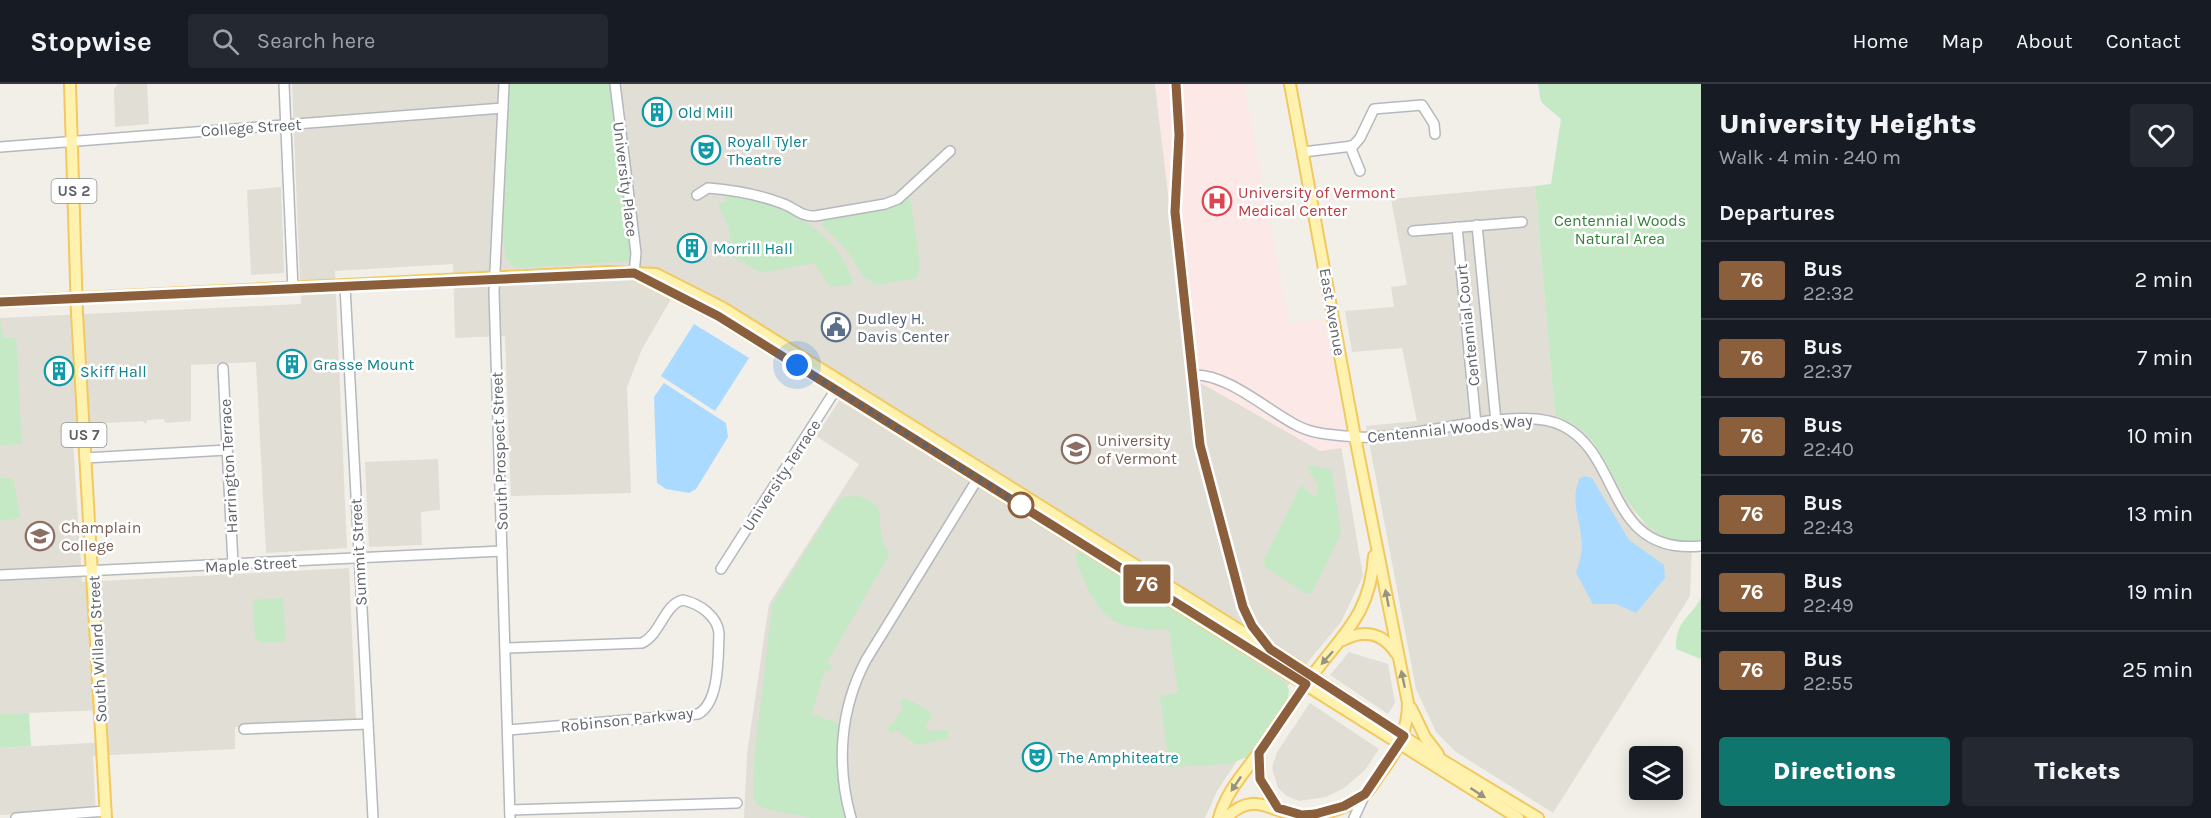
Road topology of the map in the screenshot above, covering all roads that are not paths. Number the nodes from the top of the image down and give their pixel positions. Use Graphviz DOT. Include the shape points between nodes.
graph roads {
  1 [pos="70,84"];
  2 [pos="284,84"];
  3 [pos="504,84"];
  4 [pos="615,84"];
  5 [pos="1176,84"];
  6 [pos="1290,84"];
  7 [pos="503,108"];
  8 [pos="286,124"];
  9 [pos="1435,134"];
  10 [pos="72,141"];
  11 [pos="1350,146"];
  12 [pos="0,147"];
  13 [pos="950,151"];
  14 [pos="1303,152"];
  15 [pos="1360,171"];
  16 [pos="697,195"];
  17 [pos="1522,222"];
  18 [pos="1477,225"];
  19 [pos="1457,227"];
  20 [pos="1413,231"];
  21 [pos="634,273"];
  22 [pos="494,278"];
  23 [pos="345,286"];
  24 [pos="293,289"];
  25 [pos="77,298"];
  26 [pos="0,302"];
  27 [pos="223,368"];
  28 [pos="1193,375"];
  29 [pos="838,385"];
  30 [pos="1496,422"];
  31 [pos="1476,424"];
  32 [pos="1355,437"];
  33 [pos="227,450"];
  34 [pos="85,458"];
  35 [pos="981,474"];
  36 [pos="1375,541"];
  37 [pos="1701,546"];
  38 [pos="502,551"];
  39 [pos="359,558"];
  40 [pos="233,564"];
  41 [pos="721,569"];
  42 [pos="92,571"];
  43 [pos="0,575"];
  44 [pos="1342,640"];
  45 [pos="505,648"];
  46 [pos="1270,649"];
  47 [pos="1398,655"];
  48 [pos="1309,680"];
  49 [pos="1408,703"];
  50 [pos="368,724"];
  51 [pos="244,729"];
  52 [pos="508,730"];
  53 [pos="1402,740"];
  54 [pos="1259,753"];
  55 [pos="1444,761"];
  56 [pos="1365,794"];
  57 [pos="737,803"];
  58 [pos="1278,808"];
  59 [pos="510,814"];
  60 [pos="106,815"];
  61 [pos="1331,815"];
  62 [pos="16,818"];
  63 [pos="373,818"];
  64 [pos="851,818"];
  65 [pos="1219,818"];
  66 [pos="1226,818"];
  67 [pos="1354,818"];
  68 [pos="1518,818"];
  69 [pos="1538,818"];
  1 -- 10 [label="main road, South Willard Street / US 2"];
  2 -- 8 [label="street"];
  3 -- 7 [label="street, South Prospect Street"];
  4 -- 21 [label="street, University Place" via="636,253"];
  5 -- 28 [label="street" via="1179,135 1175,212"];
  6 -- 14 [label="main road, East Avenue"];
  7 -- 8 [label="street, College Street"];
  7 -- 22 [label="street, South Prospect Street"];
  8 -- 10 [label="street, College Street"];
  8 -- 24 [label="street"];
  9 -- 11 [label="street" via="1434,124 1422,105 1374,109 1360,138"];
  10 -- 12 [label="street, College Street"];
  10 -- 25 [label="main road, South Willard Street / US 2"];
  11 -- 14 [label="street"];
  11 -- 15 [label="street"];
  13 -- 16 [label="street" via="898,199 885,204 806,216 784,203 740,190 708,188"];
  14 -- 32 [label="main road, East Avenue"];
  17 -- 18 [label="street"];
  18 -- 19 [label="street"];
  18 -- 30 [label="street, Centennial Court"];
  19 -- 20 [label="street"];
  19 -- 31 [label="street, Centennial Court"];
  21 -- 22 [label="main road"];
  21 -- 29 [label="main road"];
  22 -- 23 [label="main road"];
  22 -- 38 [label="street, South Prospect Street"];
  23 -- 24 [label="main road"];
  23 -- 39 [label="street, Summit Street"];
  24 -- 25 [label="main road"];
  25 -- 26 [label="main road"];
  25 -- 34 [label="main road, South Willard Street / US 7"];
  27 -- 33 [label="street, Harrington Terrace"];
  28 -- 32 [label="street, Centennial Woods Way" via="1216,378 1307,430"];
  28 -- 46 [label="street" via="1206,478 1243,607"];
  29 -- 35 [label="main road"];
  29 -- 41 [label="street, University Terrace"];
  30 -- 31 [label="street, Centennial Woods Way"];
  30 -- 37 [label="street, Centennial Woods Way" via="1540,419 1568,428 1589,449 1637,527 1667,544"];
  31 -- 32 [label="street, Centennial Woods Way"];
  32 -- 36 [label="main road, East Avenue"];
  33 -- 34 [label="street"];
  33 -- 40 [label="street, Harrington Terrace"];
  34 -- 42 [label="main road, South Willard Street / US 7"];
  35 -- 46 [label="main road"];
  35 -- 48 [label="main road"];
  35 -- 64 [label="street" via="856,681 842,744"];
  36 -- 44 [label="main road, East Avenue" via="1368,595"];
  47 -- 36 [label="main road, East Avenue, one-way"];
  38 -- 39 [label="street, Maple Street"];
  38 -- 45 [label="street, South Prospect Street"];
  39 -- 40 [label="street, Maple Street"];
  39 -- 50 [label="street, Summit Street"];
  40 -- 42 [label="street, Maple Street"];
  42 -- 43 [label="street, Maple Street"];
  42 -- 60 [label="main road, South Willard Street / US 7"];
  44 -- 47 [label="main road" via="1372,634 1389,643"];
  44 -- 48 [label="main road, East Avenue, one-way"];
  45 -- 52 [label="street, South Prospect Street"];
  45 -- 52 [label="street, Robinson Parkway" via="642,643 656,633 676,603 683,600 711,615 719,633 711,698 698,714"];
  46 -- 48 [label="main road"];
  49 -- 47 [label="main road, East Avenue, one-way"];
  48 -- 53 [label="main road"];
  48 -- 54 [label="main road"];
  49 -- 53 [label="main road, East Avenue"];
  49 -- 55 [label="main road" via="1425,737"];
  50 -- 51 [label="street"];
  50 -- 63 [label="street, Summit Street"];
  52 -- 59 [label="street, South Prospect Street"];
  53 -- 55 [label="main road"];
  53 -- 56 [label="main road"];
  53 -- 68 [label="main road, one-way"];
  54 -- 58 [label="main road" via="1260,779"];
  54 -- 65 [label="main road, one-way" via="1224,802"];
  55 -- 69 [label="main road"];
  56 -- 61 [label="main road"];
  56 -- 67 [label="street"];
  57 -- 59 [label="street"];
  58 -- 61 [label="main road" via="1302,815"];
  58 -- 66 [label="main road" via="1246,805"];
  60 -- 62 [label="street"];
}
